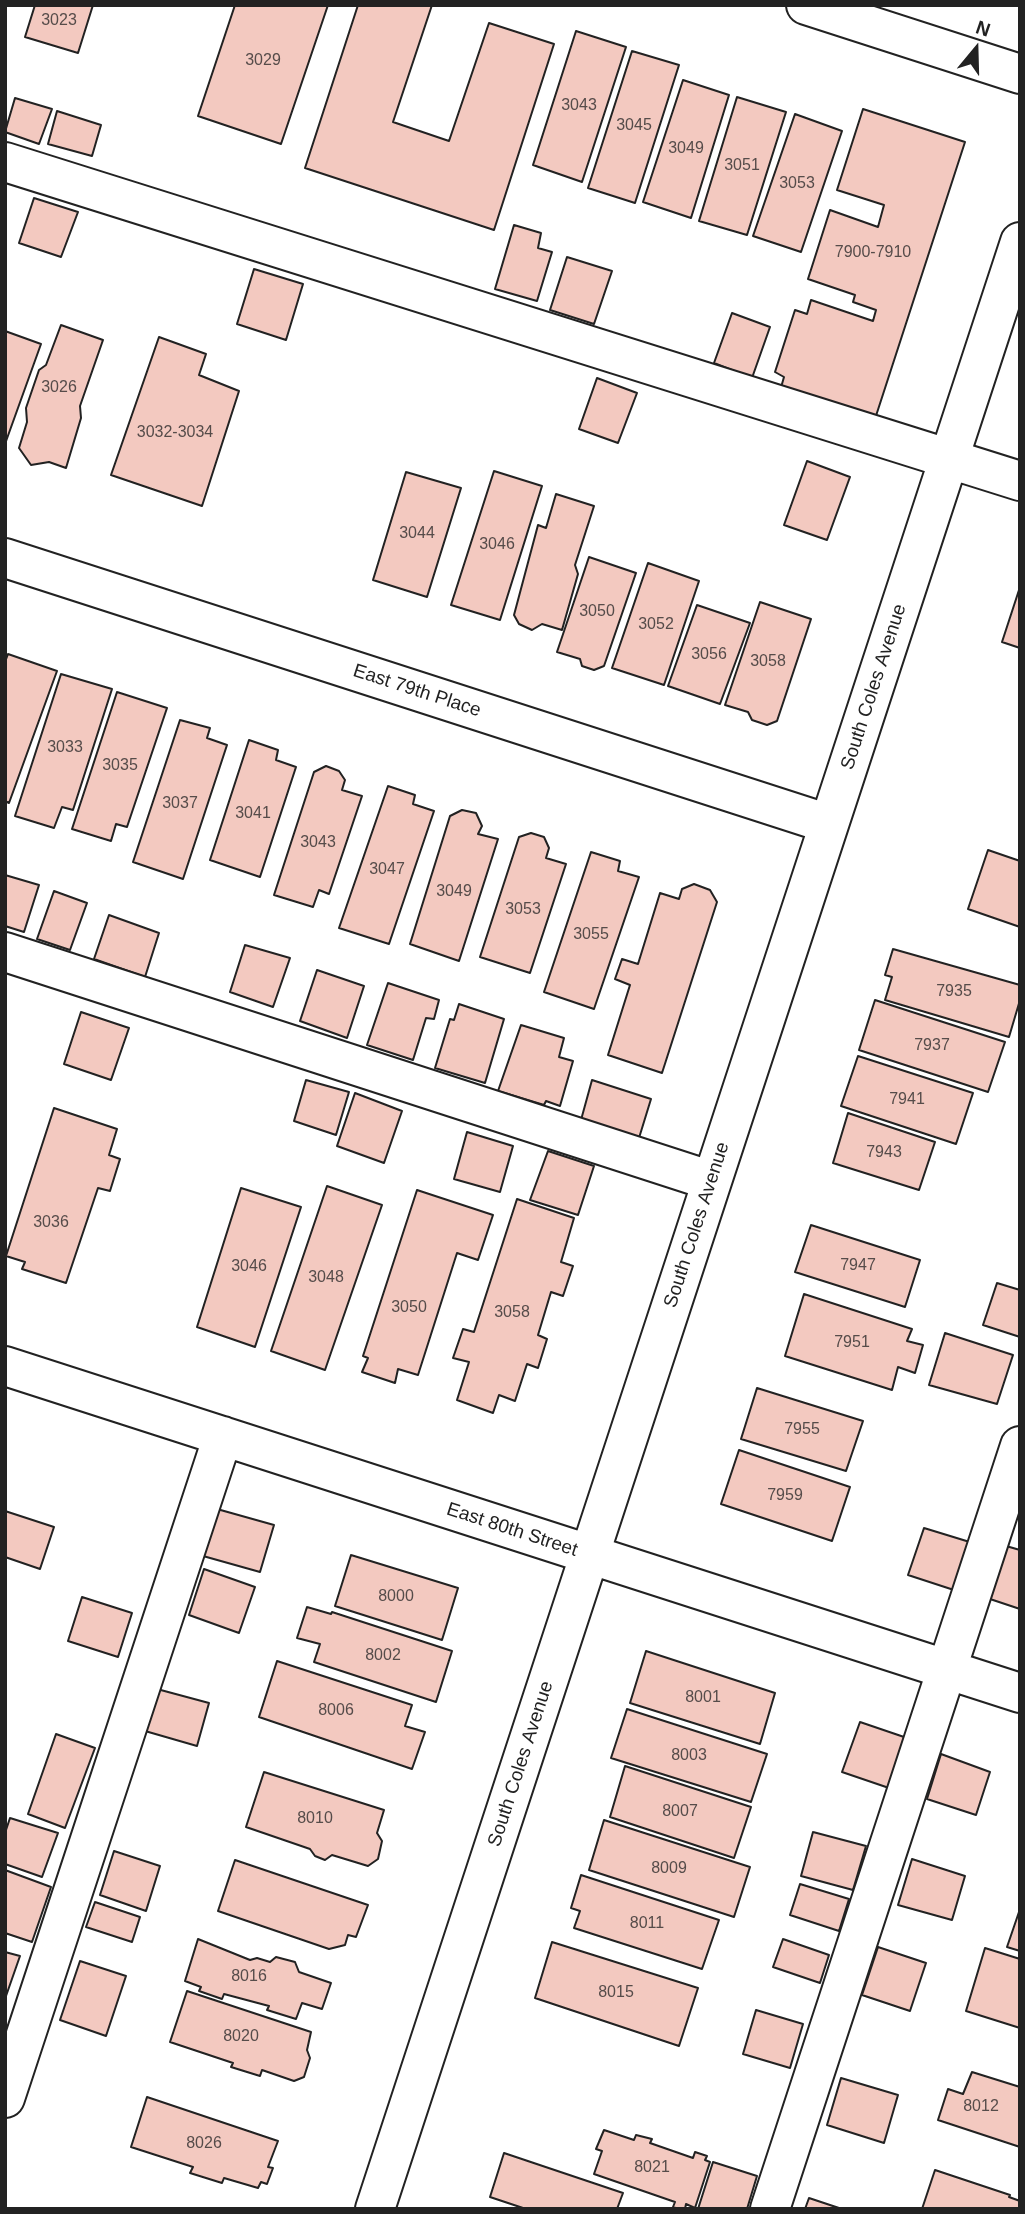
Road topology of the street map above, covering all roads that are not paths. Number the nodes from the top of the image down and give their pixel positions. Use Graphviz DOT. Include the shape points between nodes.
graph roads {
  1 [pos="806,5"];
  2 [pos="1020,74"];
  3 [pos="5,162"];
  4 [pos="1020,242"];
  5 [pos="948,459"];
  6 [pos="1020,481"];
  7 [pos="5,558"];
  8 [pos="829,824"];
  9 [pos="5,952"];
  10 [pos="712,1181"];
  11 [pos="5,1366"];
  12 [pos="223,1436"];
  13 [pos="1020,1446"];
  14 [pos="589,1555"];
  15 [pos="946,1670"];
  16 [pos="1020,1693"];
  17 [pos="5,2098"];
  18 [pos="375,2209"];
  19 [pos="770,2209"];
  1 -- 2 [label="street"];
  3 -- 5 [label="street"];
  4 -- 5 [label="street, South Coles Avenue"];
  5 -- 6 [label="street"];
  5 -- 8 [label="street, South Coles Avenue"];
  7 -- 8 [label="street, East 79th Place"];
  8 -- 10 [label="street, South Coles Avenue"];
  9 -- 10 [label="street"];
  10 -- 14 [label="street, South Coles Avenue"];
  11 -- 12 [label="street, East 80th Street"];
  12 -- 14 [label="street, East 80th Street"];
  12 -- 17 [label="street"];
  13 -- 15 [label="street"];
  14 -- 15 [label="street, East 80th Street"];
  14 -- 18 [label="street, South Coles Avenue"];
  15 -- 16 [label="street, East 80th Street"];
  15 -- 19 [label="street"];
}
